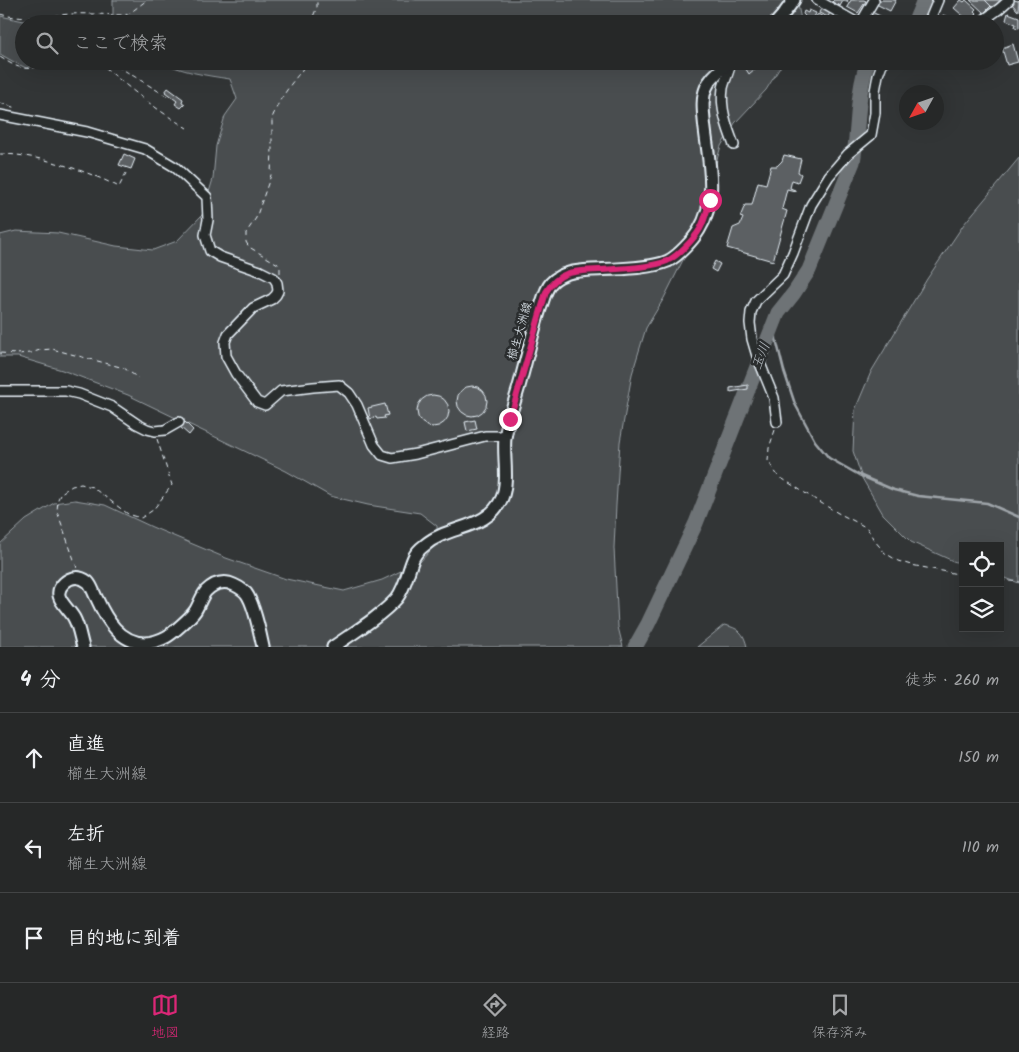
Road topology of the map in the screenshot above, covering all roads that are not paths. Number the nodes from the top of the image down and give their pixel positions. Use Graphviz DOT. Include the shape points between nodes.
graph roads {
  1 [pos="794,0"];
  2 [pos="817,0"];
  3 [pos="874,0"];
  4 [pos="938,0"];
  5 [pos="1009,0"];
  6 [pos="783,15"];
  7 [pos="844,15"];
  8 [pos="865,15"];
  9 [pos="932,15"];
  10 [pos="991,15"];
  11 [pos="721,70"];
  12 [pos="729,70"];
  13 [pos="880,70"];
  14 [pos="0,114"];
  15 [pos="734,145"];
  16 [pos="0,391"];
  17 [pos="179,422"];
  18 [pos="778,422"];
  19 [pos="506,436"];
  20 [pos="83,647"];
  21 [pos="263,647"];
  22 [pos="333,647"];
  1 -- 6 [label="main road"];
  2 -- 7 [label="street"];
  3 -- 8 [label="street"];
  4 -- 9 [label="street"];
  5 -- 10 [label="street"];
  11 -- 19 [label="main road, 櫛生大洲線" via="711,79 703,102 711,177 710,200 699,230 678,254 655,265 574,271 551,283"];
  12 -- 15 [label="street" via="723,87 723,109"];
  13 -- 18 [label="street" via="871,135 829,176 811,205 784,275 756,301 751,312 752,339 774,398"];
  14 -- 19 [label="street" via="87,132 145,149 175,167 207,197 205,235 210,251 274,278 277,284 276,295 253,308 228,334 225,342 226,356 257,402 265,405 281,391 338,385 349,393 357,406 374,445 382,455 392,458 485,436"];
  16 -- 17 [label="street" via="66,391 79,394 112,407 137,424 155,431 165,430"];
  19 -- 22 [label="main road, 櫛生大洲線" via="505,480 502,497 493,511 482,521 426,544 415,556 398,596 387,608"];
  20 -- 21 [label="main road" via="73,616 60,602 62,584 70,578 80,577 89,583 114,628 129,640 144,643 167,637 194,613 212,585 224,582 236,585 246,594 253,609"];
}
